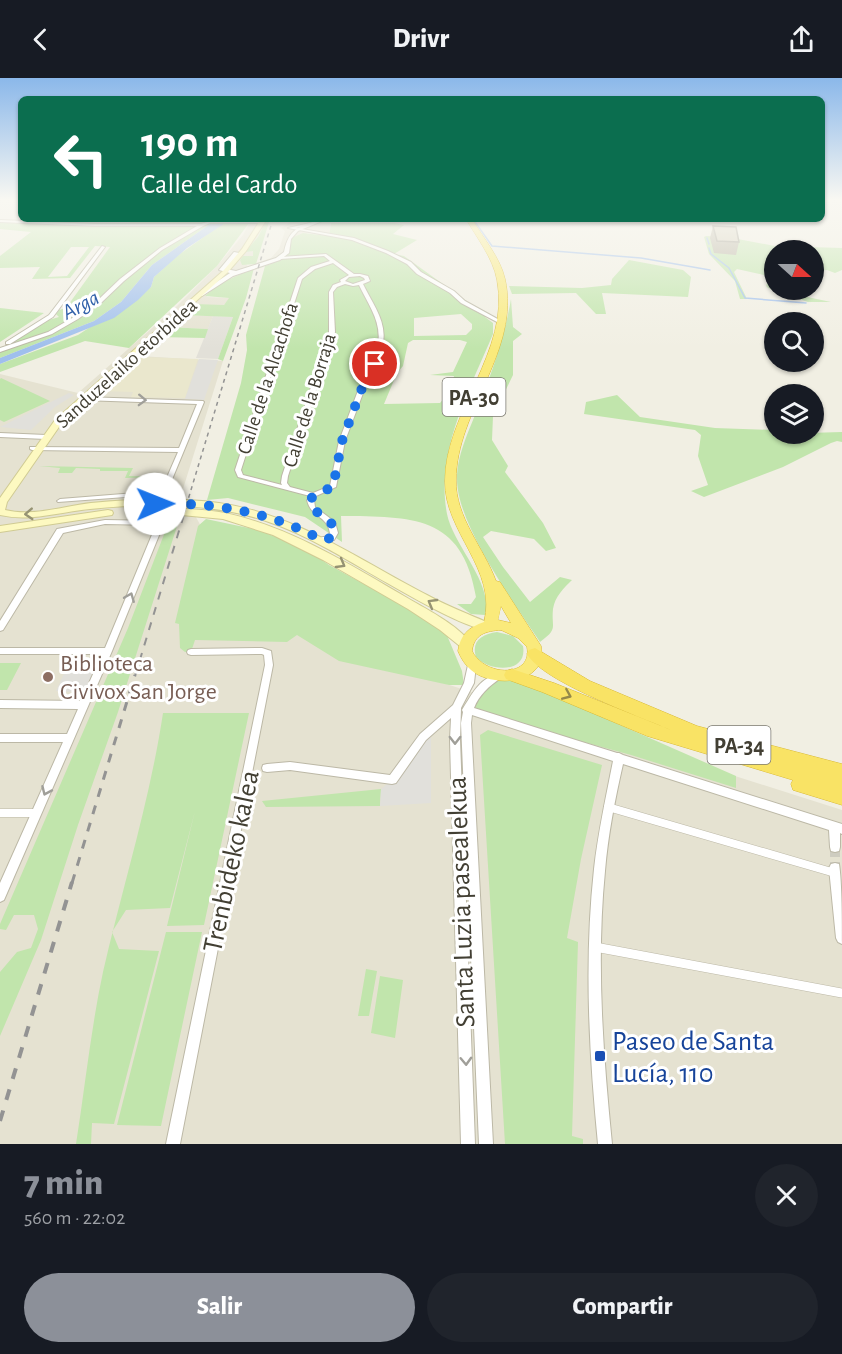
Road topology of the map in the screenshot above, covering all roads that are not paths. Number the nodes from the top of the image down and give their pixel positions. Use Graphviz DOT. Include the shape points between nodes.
graph roads {
  1 [pos="100,250"];
  2 [pos="160,250"];
  3 [pos="239,250"];
  4 [pos="247,250"];
  5 [pos="287,250"];
  6 [pos="380,250"];
  7 [pos="488,250"];
  8 [pos="236,253"];
  9 [pos="280,258"];
  10 [pos="333,261"];
  11 [pos="256,266"];
  12 [pos="238,268"];
  13 [pos="225,272"];
  14 [pos="352,276"];
  15 [pos="343,283"];
  16 [pos="361,284"];
  17 [pos="197,295"];
  18 [pos="501,322"];
  19 [pos="0,350"];
  20 [pos="84,399"];
  21 [pos="2,434"];
  22 [pos="43,437"];
  23 [pos="35,448"];
  24 [pos="181,450"];
  25 [pos="287,486"];
  26 [pos="0,492"];
  27 [pos="314,495"];
  28 [pos="60,501"];
  29 [pos="2,512"];
  30 [pos="0,527"];
  31 [pos="322,540"];
  32 [pos="488,576"];
  33 [pos="488,626"];
  34 [pos="0,628"];
  35 [pos="525,634"];
  36 [pos="465,645"];
  37 [pos="0,651"];
  38 [pos="108,651"];
  39 [pos="191,652"];
  40 [pos="535,654"];
  41 [pos="472,664"];
  42 [pos="505,675"];
  43 [pos="0,704"];
  44 [pos="84,705"];
  45 [pos="461,709"];
  46 [pos="640,709"];
  47 [pos="651,730"];
  48 [pos="0,738"];
  49 [pos="70,738"];
  50 [pos="619,757"];
  51 [pos="842,761"];
  52 [pos="267,768"];
  53 [pos="842,772"];
  54 [pos="842,785"];
  55 [pos="842,797"];
  56 [pos="608,807"];
  57 [pos="0,813"];
  58 [pos="36,813"];
  59 [pos="838,827"];
  60 [pos="835,847"];
  61 [pos="835,870"];
  62 [pos="0,896"];
  63 [pos="842,938"];
  64 [pos="595,946"];
  65 [pos="842,993"];
  66 [pos="173,1144"];
  67 [pos="468,1144"];
  68 [pos="486,1144"];
  69 [pos="605,1144"];
  1 -- 19 [label="street" via="51,316"];
  2 -- 19 [label="street" via="76,318 50,333"];
  3 -- 8 [label="main road, Sanduzelaiko etorbidea"];
  4 -- 12 [label="main road, Sanduzelaiko etorbidea"];
  5 -- 9 [label="street"];
  6 -- 18 [label="street"];
  7 -- 18 [label="highway, PA-30" via="501,278"];
  8 -- 13 [label="street" via="222,270"];
  8 -- 17 [label="main road, Sanduzelaiko etorbidea"];
  9 -- 10 [label="street" via="322,255"];
  9 -- 11 [label="street"];
  10 -- 14 [label="street"];
  10 -- 25 [label="street, Calle de la Alcachofa" via="313,267 300,278 238,470 246,478"];
  11 -- 12 [label="street"];
  11 -- 12 [label="street"];
  12 -- 13 [label="main road, Sanduzelaiko etorbidea"];
  12 -- 13 [label="street"];
  12 -- 17 [label="street"];
  13 -- 17 [label="main road, Sanduzelaiko etorbidea"];
  14 -- 15 [label="street" via="343,278"];
  14 -- 16 [label="street" via="368,279"];
  15 -- 16 [label="street"];
  15 -- 25 [label="street, Calle de la Borraja" via="331,292 332,332 285,476"];
  16 -- 27 [label="street" via="381,326 381,341 380,345 363,348 356,354 360,361 375,364 342,441 333,487"];
  17 -- 20 [label="main road, Sanduzelaiko etorbidea"];
  17 -- 22 [label="main road, Sanduzelaiko etorbidea" via="55,417"];
  18 -- 32 [label="highway, PA-30" via="460,433 450,483 460,524"];
  20 -- 22 [label="main road, Sanduzelaiko etorbidea"];
  20 -- 24 [label="street, one-way" via="201,402"];
  21 -- 22 [label="street"];
  22 -- 23 [label="main road, Sanduzelaiko etorbidea"];
  23 -- 24 [label="street"];
  23 -- 26 [label="main road, Sanduzelaiko etorbidea"];
  23 -- 29 [label="main road, Sanduzelaiko etorbidea" via="2,502"];
  24 -- 28 [label="street" via="164,493"];
  25 -- 27 [label="street, Calle de la Alcachofa"];
  27 -- 31 [label="street" via="309,503 332,524 334,533"];
  29 -- 30 [label="main road, Sanduzelaiko etorbidea" via="6,517"];
  31 -- 29 [label="main road, one-way" via="282,521 203,504 92,506 29,514"];
  30 -- 36 [label="main road, one-way" via="104,513 173,511 242,521 310,547 444,625"];
  33 -- 31 [label="main road, one-way" via="454,616"];
  32 -- 33 [label="highway, PA-30" via="495,597 494,617"];
  32 -- 35 [label="highway, PA-30"];
  33 -- 35 [label="highway" via="508,626"];
  33 -- 36 [label="highway" via="476,630"];
  38 -- 34 [label="street, one-way" via="160,523 105,522 60,531"];
  35 -- 40 [label="highway, PA-30"];
  36 -- 41 [label="highway"];
  37 -- 38 [label="street"];
  38 -- 44 [label="street"];
  39 -- 66 [label="street, Trenbideko kalea" via="262,651 268,653 269,665"];
  40 -- 42 [label="highway" via="528,667"];
  40 -- 46 [label="highway, PA-30" via="584,685"];
  41 -- 42 [label="highway" via="488,674"];
  41 -- 45 [label="street, Santa Luzia pasealekua"];
  42 -- 45 [label="street" via="480,687"];
  42 -- 47 [label="highway, one-way" via="538,682"];
  43 -- 44 [label="street"];
  44 -- 49 [label="street"];
  45 -- 50 [label="street"];
  45 -- 52 [label="street, Trenbideko kalea" via="423,737 392,780 290,766"];
  45 -- 67 [label="street, Santa Luzia pasealekua, one-way" via="455,740"];
  45 -- 68 [label="street, Santa Luzia pasealekua"];
  46 -- 51 [label="highway, PA-30" via="753,744"];
  46 -- 53 [label="highway, PA-34" via="694,732"];
  47 -- 54 [label="highway, PA-34" via="752,763"];
  47 -- 55 [label="highway" via="682,748"];
  48 -- 49 [label="street"];
  49 -- 58 [label="street, one-way"];
  50 -- 56 [label="street"];
  50 -- 59 [label="street"];
  56 -- 61 [label="street"];
  56 -- 64 [label="street"];
  57 -- 58 [label="street"];
  58 -- 62 [label="street"];
  59 -- 60 [label="street"];
  61 -- 63 [label="street"];
  64 -- 65 [label="street"];
  64 -- 69 [label="street" via="595,1018"];
}
